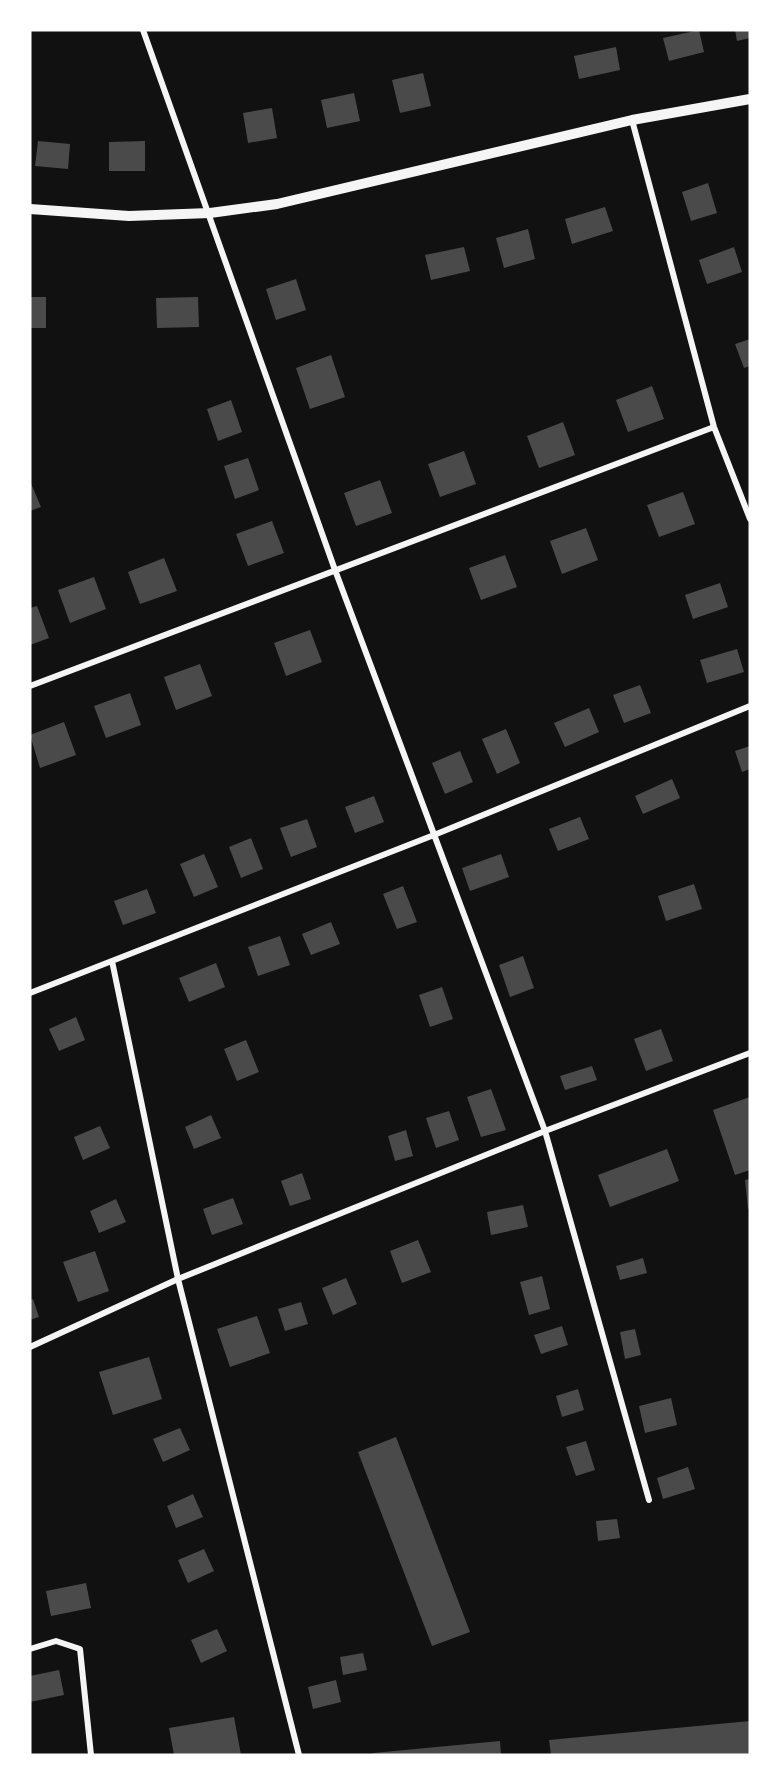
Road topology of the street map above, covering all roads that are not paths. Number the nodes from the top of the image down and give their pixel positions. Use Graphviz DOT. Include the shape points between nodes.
graph roads {
  1 [pos="143,30"];
  2 [pos="750,99"];
  3 [pos="632,120"];
  4 [pos="30,209"];
  5 [pos="210,213"];
  6 [pos="714,427"];
  7 [pos="750,519"];
  8 [pos="335,570"];
  9 [pos="30,686"];
  10 [pos="750,706"];
  11 [pos="434,835"];
  12 [pos="112,961"];
  13 [pos="30,993"];
  14 [pos="750,1053"];
  15 [pos="545,1131"];
  16 [pos="178,1279"];
  17 [pos="30,1347"];
  18 [pos="649,1500"];
  19 [pos="30,1649"];
  20 [pos="91,1755"];
  21 [pos="299,1755"];
  1 -- 5 [label="street"];
  2 -- 3 [label="street"];
  3 -- 5 [label="street" via="277,204"];
  3 -- 6 [label="street"];
  4 -- 5 [label="street" via="129,216"];
  5 -- 8 [label="street"];
  6 -- 7 [label="street"];
  6 -- 8 [label="street"];
  8 -- 9 [label="street"];
  8 -- 11 [label="street"];
  10 -- 11 [label="street"];
  11 -- 12 [label="street"];
  11 -- 15 [label="street"];
  12 -- 13 [label="street"];
  12 -- 16 [label="street"];
  14 -- 15 [label="street"];
  15 -- 16 [label="street"];
  15 -- 18 [label="street"];
  16 -- 17 [label="street"];
  16 -- 21 [label="street"];
  19 -- 20 [label="street" via="56,1641 80,1649"];
}
